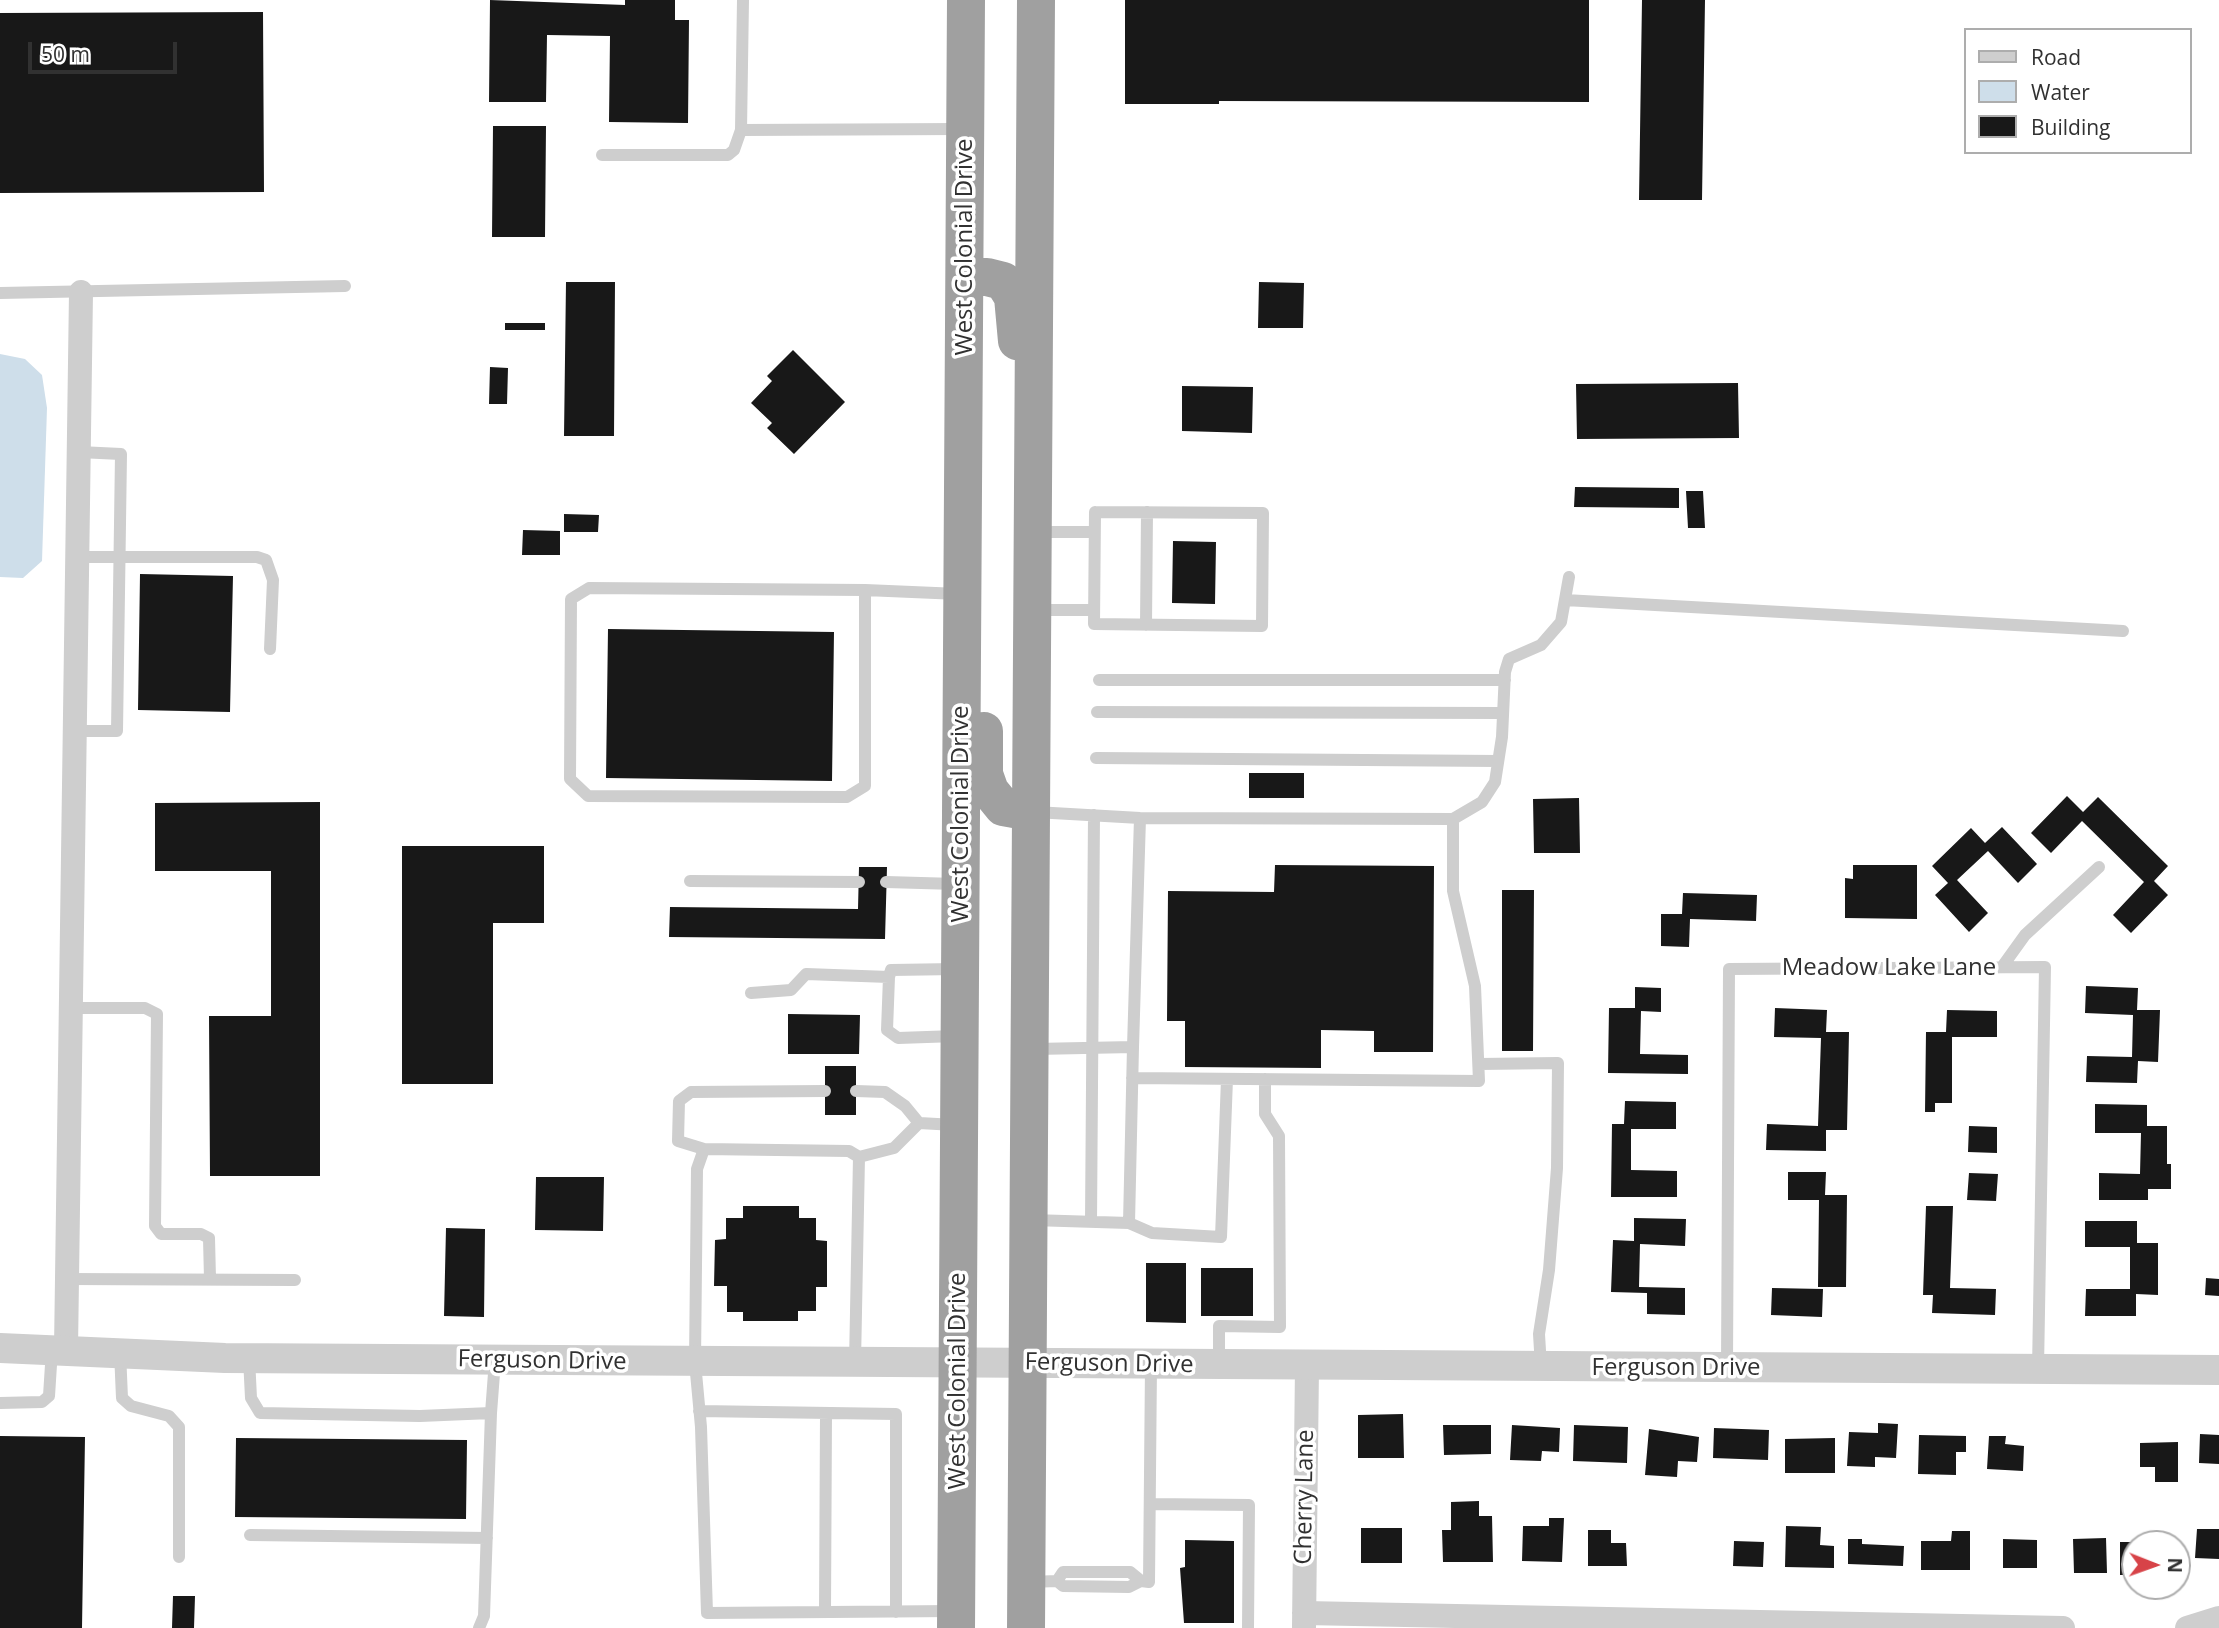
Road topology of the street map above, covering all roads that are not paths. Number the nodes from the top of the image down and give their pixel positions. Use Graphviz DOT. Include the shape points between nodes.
graph roads {
  1 [pos="743,0"];
  2 [pos="966,0"];
  3 [pos="1036,0"];
  4 [pos="966,129"];
  5 [pos="741,130"];
  6 [pos="602,155"];
  7 [pos="965,277"];
  8 [pos="345,286"];
  9 [pos="82,292"];
  10 [pos="0,293"];
  11 [pos="79,452"];
  12 [pos="1147,512"];
  13 [pos="1033,515"];
  14 [pos="1094,532"];
  15 [pos="76,557"];
  16 [pos="120,557"];
  17 [pos="1569,577"];
  18 [pos="864,590"];
  19 [pos="962,595"];
  20 [pos="1565,600"];
  21 [pos="1032,610"];
  22 [pos="1094,610"];
  23 [pos="1146,625"];
  24 [pos="2123,631"];
  25 [pos="270,649"];
  26 [pos="1098,680"];
  27 [pos="1505,680"];
  28 [pos="1097,712"];
  29 [pos="1503,713"];
  30 [pos="74,731"];
  31 [pos="1096,758"];
  32 [pos="1498,761"];
  33 [pos="1031,812"];
  34 [pos="1094,815"];
  35 [pos="1140,818"];
  36 [pos="1453,819"];
  37 [pos="2099,867"];
  38 [pos="690,881"];
  39 [pos="859,882"];
  40 [pos="886,882"];
  41 [pos="960,884"];
  42 [pos="2002,967"];
  43 [pos="960,968"];
  44 [pos="889,977"];
  45 [pos="751,993"];
  46 [pos="70,1007"];
  47 [pos="960,1035"];
  48 [pos="1133,1047"];
  49 [pos="1092,1048"];
  50 [pos="1030,1050"];
  51 [pos="1479,1064"];
  52 [pos="1132,1078"];
  53 [pos="1227,1079"];
  54 [pos="1265,1079"];
  55 [pos="825,1091"];
  56 [pos="856,1091"];
  57 [pos="919,1123"];
  58 [pos="959,1125"];
  59 [pos="704,1149"];
  60 [pos="859,1157"];
  61 [pos="1028,1219"];
  62 [pos="1091,1222"];
  63 [pos="1129,1223"];
  64 [pos="67,1279"];
  65 [pos="210,1279"];
  66 [pos="295,1280"];
  67 [pos="0,1348"];
  68 [pos="59,1349"];
  69 [pos="120,1352"];
  70 [pos="249,1358"];
  71 [pos="495,1360"];
  72 [pos="695,1362"];
  73 [pos="1027,1363"];
  74 [pos="855,1364"];
  75 [pos="958,1364"];
  76 [pos="1151,1365"];
  77 [pos="1219,1366"];
  78 [pos="1307,1366"];
  79 [pos="1541,1367"];
  80 [pos="1727,1368"];
  81 [pos="2038,1369"];
  82 [pos="2219,1370"];
  83 [pos="0,1402"];
  84 [pos="699,1411"];
  85 [pos="491,1413"];
  86 [pos="826,1413"];
  87 [pos="1150,1504"];
  88 [pos="250,1535"];
  89 [pos="487,1538"];
  90 [pos="180,1557"];
  91 [pos="1095,1572"];
  92 [pos="1042,1581"];
  93 [pos="1141,1581"];
  94 [pos="1095,1586"];
  95 [pos="825,1612"];
  96 [pos="896,1612"];
  97 [pos="2219,1618"];
  98 [pos="956,1620"];
  99 [pos="1304,1621"];
  100 [pos="479,1628"];
  101 [pos="1026,1628"];
  102 [pos="1248,1628"];
  103 [pos="2063,1628"];
  104 [pos="2188,1628"];
  1 -- 5 [label="lane"];
  2 -- 4 [label="highway, West Colonial Drive"];
  3 -- 13 [label="highway"];
  4 -- 5 [label="lane"];
  4 -- 7 [label="highway, West Colonial Drive"];
  5 -- 6 [label="lane" via="728,155"];
  7 -- 13 [label="highway" via="1003,281 1013,297 1018,471"];
  7 -- 19 [label="highway, West Colonial Drive"];
  8 -- 9 [label="lane"];
  9 -- 10 [label="lane"];
  9 -- 11 [label="street"];
  11 -- 15 [label="street"];
  11 -- 16 [label="lane" via="121,454"];
  12 -- 14 [label="lane" via="1094,512"];
  12 -- 23 [label="lane"];
  12 -- 23 [label="lane" via="1262,513 1262,626"];
  13 -- 14 [label="lane"];
  13 -- 21 [label="highway"];
  14 -- 22 [label="lane"];
  15 -- 16 [label="lane"];
  15 -- 30 [label="street"];
  16 -- 25 [label="lane" via="266,560 273,580"];
  16 -- 30 [label="lane" via="117,732"];
  17 -- 20 [label="lane"];
  18 -- 18 [label="lane" via="589,588 571,600 570,779 588,796 847,797 865,786"];
  18 -- 19 [label="lane"];
  19 -- 33 [label="highway" via="985,621 984,774 1003,807"];
  19 -- 41 [label="highway, West Colonial Drive"];
  20 -- 24 [label="lane"];
  20 -- 27 [label="lane" via="1561,622 1541,645 1509,659"];
  21 -- 22 [label="lane"];
  21 -- 33 [label="highway"];
  22 -- 23 [label="lane" via="1094,624"];
  26 -- 27 [label="lane"];
  27 -- 29 [label="lane"];
  28 -- 29 [label="lane"];
  29 -- 32 [label="lane"];
  30 -- 46 [label="street"];
  31 -- 32 [label="lane"];
  32 -- 36 [label="lane" via="1495,782 1482,802"];
  33 -- 34 [label="lane"];
  33 -- 50 [label="highway"];
  34 -- 35 [label="lane"];
  34 -- 49 [label="lane"];
  35 -- 36 [label="lane"];
  35 -- 48 [label="lane"];
  36 -- 51 [label="lane" via="1453,891 1475,986"];
  37 -- 42 [label="lane" via="2025,935"];
  38 -- 39 [label="lane"];
  40 -- 41 [label="lane"];
  41 -- 43 [label="highway, West Colonial Drive"];
  42 -- 80 [label="lane, Meadow Lake Lane" via="1729,969"];
  42 -- 81 [label="lane, Meadow Lake Lane" via="2045,967"];
  43 -- 44 [label="lane" via="891,970"];
  43 -- 47 [label="highway, West Colonial Drive"];
  44 -- 45 [label="lane" via="806,974 791,990"];
  44 -- 47 [label="lane" via="887,1030 898,1038"];
  46 -- 64 [label="street"];
  46 -- 65 [label="lane" via="145,1008 157,1014 155,1226 161,1234 209,1238"];
  47 -- 58 [label="highway, West Colonial Drive"];
  48 -- 49 [label="lane"];
  48 -- 52 [label="lane"];
  49 -- 50 [label="lane"];
  49 -- 62 [label="lane"];
  50 -- 61 [label="highway"];
  51 -- 54 [label="lane" via="1479,1081"];
  51 -- 79 [label="lane" via="1558,1063 1557,1168 1539,1334"];
  52 -- 53 [label="lane"];
  52 -- 63 [label="lane"];
  53 -- 54 [label="lane"];
  53 -- 63 [label="lane" via="1222,1237 1152,1233"];
  54 -- 77 [label="lane" via="1265,1114 1279,1136 1280,1327 1219,1326"];
  55 -- 59 [label="lane" via="691,1092 679,1101 678,1141"];
  56 -- 57 [label="lane" via="885,1092"];
  57 -- 58 [label="lane"];
  57 -- 60 [label="lane" via="894,1148"];
  58 -- 75 [label="highway, West Colonial Drive"];
  59 -- 60 [label="lane" via="849,1151"];
  59 -- 72 [label="lane" via="697,1169"];
  60 -- 74 [label="lane"];
  61 -- 62 [label="lane"];
  61 -- 73 [label="highway"];
  62 -- 63 [label="lane"];
  64 -- 65 [label="lane"];
  64 -- 68 [label="street"];
  65 -- 66 [label="lane"];
  67 -- 68 [label="street, Ferguson Drive"];
  68 -- 69 [label="street, Ferguson Drive"];
  68 -- 83 [label="lane" via="49,1396 42,1402"];
  69 -- 70 [label="street, Ferguson Drive"];
  69 -- 90 [label="lane" via="122,1398 131,1406 169,1416 179,1427"];
  70 -- 71 [label="street, Ferguson Drive"];
  70 -- 85 [label="lane" via="251,1398 260,1413"];
  71 -- 72 [label="street, Ferguson Drive"];
  71 -- 85 [label="lane"];
  72 -- 74 [label="street, Ferguson Drive"];
  72 -- 84 [label="lane"];
  73 -- 75 [label="street, Ferguson Drive"];
  73 -- 76 [label="street, Ferguson Drive"];
  73 -- 92 [label="highway"];
  74 -- 75 [label="street, Ferguson Drive"];
  75 -- 98 [label="highway, West Colonial Drive"];
  76 -- 77 [label="street, Ferguson Drive"];
  76 -- 87 [label="lane"];
  77 -- 78 [label="street, Ferguson Drive"];
  78 -- 79 [label="street, Ferguson Drive"];
  78 -- 99 [label="street, Cherry Lane"];
  79 -- 80 [label="street, Ferguson Drive"];
  80 -- 81 [label="street, Ferguson Drive"];
  81 -- 82 [label="street, Ferguson Drive"];
  84 -- 86 [label="lane"];
  84 -- 95 [label="lane" via="708,1613"];
  85 -- 89 [label="lane"];
  86 -- 95 [label="lane"];
  86 -- 96 [label="lane" via="896,1414"];
  87 -- 93 [label="lane" via="1149,1582"];
  87 -- 102 [label="lane" via="1248,1505"];
  88 -- 89 [label="lane"];
  89 -- 100 [label="lane" via="484,1616"];
  91 -- 92 [label="lane" via="1063,1572"];
  91 -- 93 [label="lane" via="1130,1572"];
  91 -- 94 [label="lane"];
  92 -- 94 [label="lane" via="1063,1587"];
  92 -- 101 [label="highway"];
  93 -- 94 [label="lane" via="1129,1587"];
  95 -- 96 [label="lane"];
  96 -- 98 [label="lane"];
  97 -- 104 [label="street"];
  99 -- 103 [label="street"];
}
